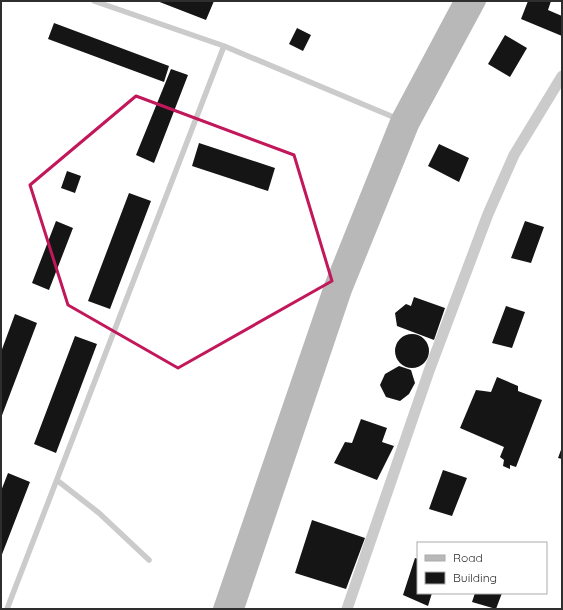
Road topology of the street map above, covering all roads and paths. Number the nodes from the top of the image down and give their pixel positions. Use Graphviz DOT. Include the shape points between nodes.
graph roads {
  1 [pos="94,1"];
  2 [pos="462,1"];
  3 [pos="478,1"];
  4 [pos="224,46"];
  5 [pos="562,76"];
  6 [pos="405,122"];
  7 [pos="58,481"];
  8 [pos="149,560"];
  9 [pos="239,578"];
  10 [pos="7,609"];
  11 [pos="221,609"];
  12 [pos="236,609"];
  13 [pos="347,609"];
  1 -- 4 [label="lane"];
  2 -- 6 [label="main road"];
  3 -- 6 [label="main road"];
  4 -- 6 [label="lane"];
  4 -- 7 [label="lane"];
  5 -- 13 [label="street" via="514,155 488,214 429,372"];
  6 -- 9 [label="main road" via="332,286"];
  7 -- 8 [label="lane" via="99,513"];
  7 -- 10 [label="lane"];
  9 -- 11 [label="main road"];
  9 -- 12 [label="main road"];
}
